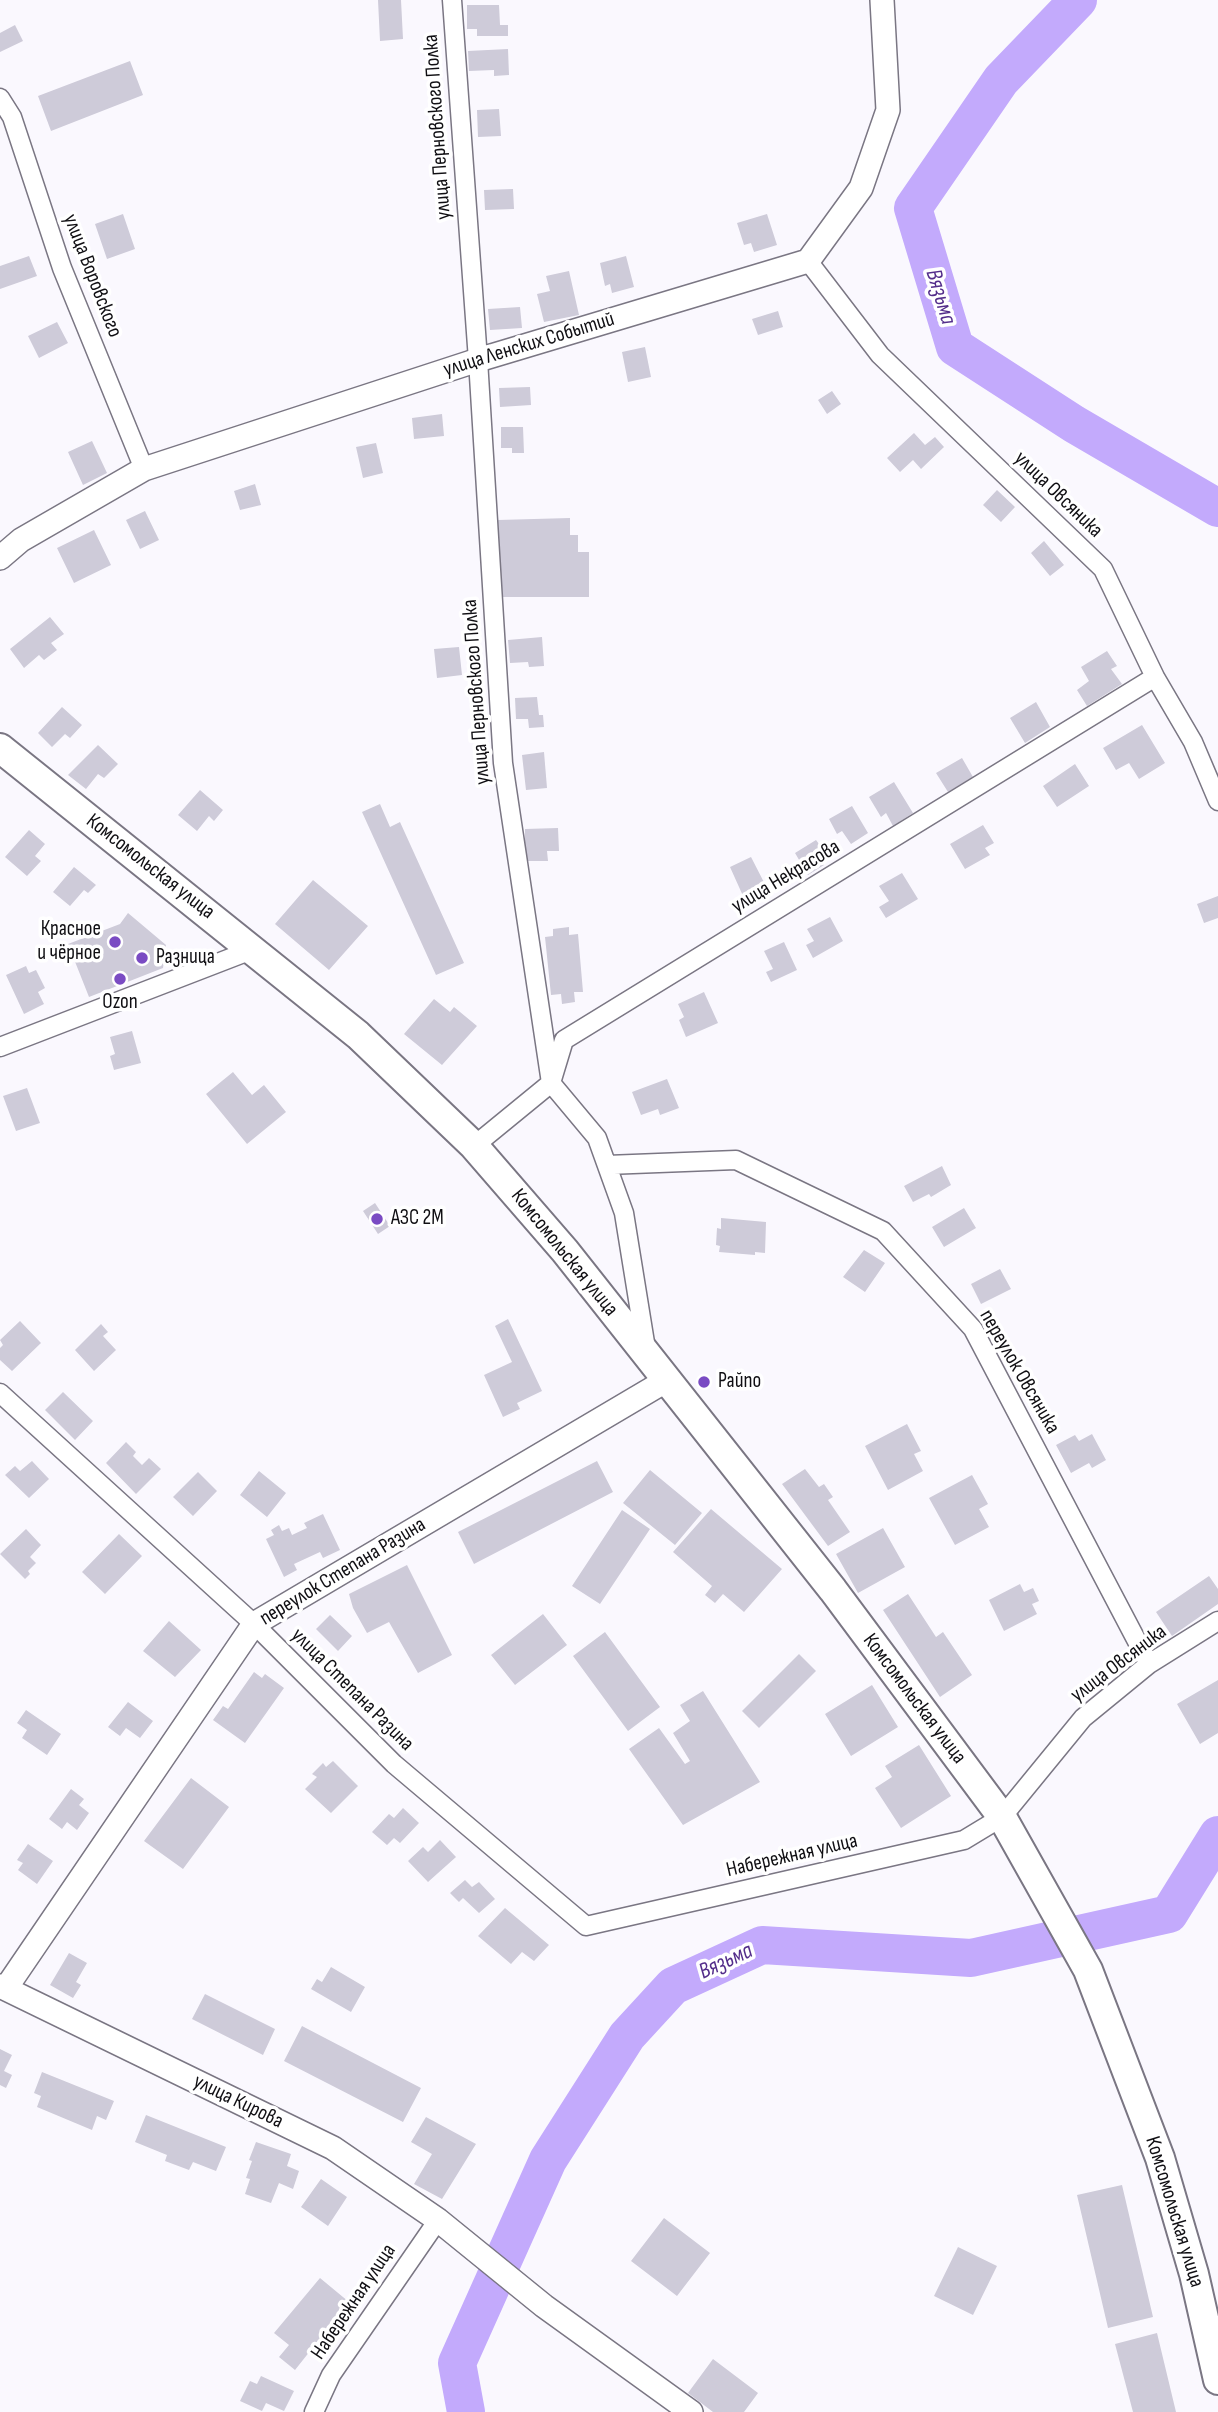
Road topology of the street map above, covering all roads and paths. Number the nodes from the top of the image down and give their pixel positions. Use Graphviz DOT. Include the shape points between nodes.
graph roads {
  1 [pos="452,0"];
  2 [pos="882,0"];
  3 [pos="0,98"];
  4 [pos="808,261"];
  5 [pos="478,360"];
  6 [pos="144,469"];
  7 [pos="0,558"];
  8 [pos="1155,677"];
  9 [pos="0,748"];
  10 [pos="1218,801"];
  11 [pos="254,949"];
  12 [pos="0,1047"];
  13 [pos="551,1083"];
  14 [pos="474,1146"];
  15 [pos="607,1165"];
  16 [pos="648,1356"];
  17 [pos="667,1380"];
  18 [pos="0,1394"];
  19 [pos="1218,1621"];
  20 [pos="254,1624"];
  21 [pos="1149,1664"];
  22 [pos="1002,1817"];
  23 [pos="586,1926"];
  24 [pos="3,1987"];
  25 [pos="438,2220"];
  26 [pos="1211,2319"];
  27 [pos="1218,2380"];
  28 [pos="314,2412"];
  29 [pos="691,2412"];
  1 -- 5 [label="street, улица Перновского Полка"];
  2 -- 4 [label="street" via="888,110 861,188"];
  3 -- 6 [label="street, улица Воровского" via="12,117 62,268"];
  4 -- 5 [label="street, улица Ленских Событий"];
  4 -- 8 [label="street, улица Овсяника" via="880,355 1103,569"];
  5 -- 6 [label="street, улица Ленских Событий"];
  5 -- 13 [label="street, улица Перновского Полка" via="503,762"];
  6 -- 7 [label="street, улица Ленских Событий" via="21,540"];
  8 -- 10 [label="street, улица Овсяника" via="1193,742"];
  8 -- 13 [label="street, улица Некрасова" via="564,1040"];
  9 -- 11 [label="main road, Комсомольская улица"];
  11 -- 12 [label="street"];
  11 -- 14 [label="main road, Комсомольская улица" via="358,1035"];
  13 -- 14 [label="street"];
  13 -- 15 [label="street" via="597,1138"];
  14 -- 16 [label="main road, Комсомольская улица"];
  15 -- 16 [label="street" via="624,1213"];
  15 -- 21 [label="street, переулок Овсяника" via="736,1160 883,1231 973,1329"];
  16 -- 17 [label="main road, Комсомольская улица"];
  17 -- 20 [label="street, переулок Степана Разина"];
  17 -- 22 [label="main road, Комсомольская улица" via="833,1590"];
  18 -- 20 [label="street, улица Степана Разина"];
  19 -- 21 [label="street, улица Овсяника"];
  20 -- 23 [label="street, улица Степана Разина" via="394,1764"];
  20 -- 24 [label="street, переулок Степана Разина"];
  21 -- 22 [label="street, улица Овсяника" via="1083,1718"];
  22 -- 23 [label="street, Набережная улица" via="964,1840"];
  22 -- 26 [label="main road, Комсомольская улица" via="1088,1970 1160,2158"];
  24 -- 25 [label="street, улица Кирова" via="333,2148"];
  25 -- 28 [label="street, Набережная улица" via="331,2375"];
  25 -- 29 [label="street, улица Кирова" via="544,2306"];
  26 -- 27 [label="main road, Комсомольская улица"];
}
